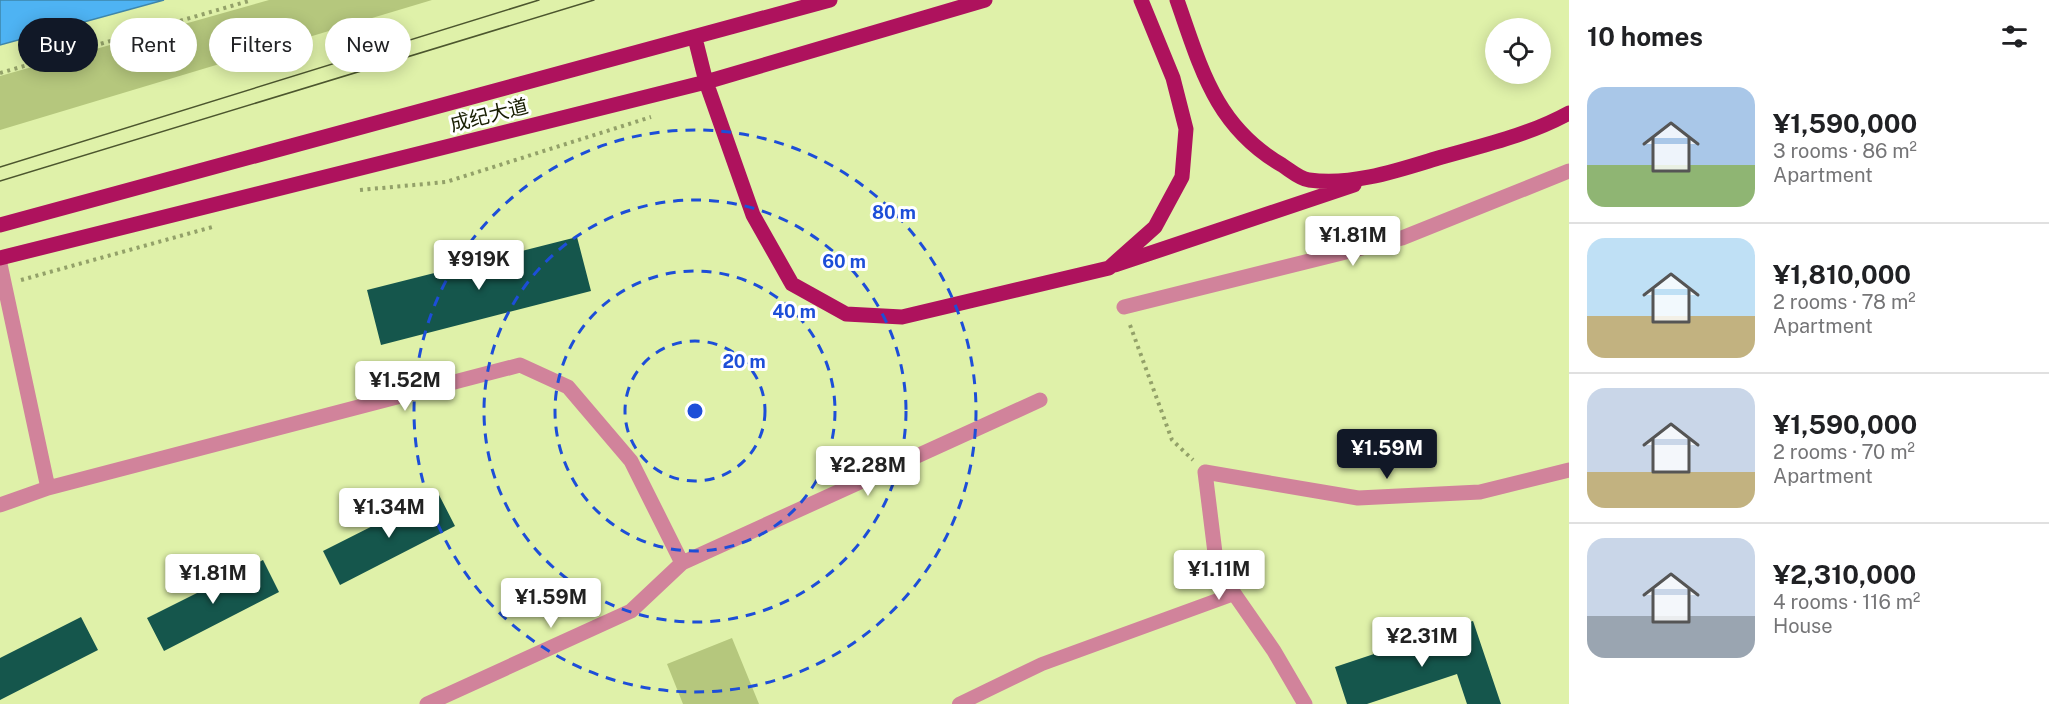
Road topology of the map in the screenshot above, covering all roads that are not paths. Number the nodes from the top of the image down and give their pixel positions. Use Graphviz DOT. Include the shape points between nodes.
graph roads {
  1 [pos="830,0"];
  2 [pos="985,0"];
  3 [pos="1141,0"];
  4 [pos="1177,0"];
  5 [pos="695,38"];
  6 [pos="706,82"];
  7 [pos="1569,113"];
  8 [pos="1569,171"];
  9 [pos="1385,174"];
  10 [pos="0,225"];
  11 [pos="0,258"];
  12 [pos="0,264"];
  13 [pos="1109,268"];
  14 [pos="1124,307"];
  15 [pos="1040,400"];
  16 [pos="1569,470"];
  17 [pos="48,488"];
  18 [pos="0,505"];
  19 [pos="682,563"];
  20 [pos="1234,594"];
  21 [pos="427,704"];
  22 [pos="958,704"];
  23 [pos="1305,704"];
  1 -- 5 [label="main road, 成纪大道"];
  2 -- 6 [label="main road, 成纪大道"];
  3 -- 13 [label="main road" via="1173,78 1186,129 1182,177 1155,227"];
  4 -- 9 [label="main road" via="1202,72 1223,113 1257,150 1307,180"];
  5 -- 6 [label="main road"];
  5 -- 10 [label="main road, 成纪大道"];
  6 -- 11 [label="main road, 成纪大道"];
  6 -- 13 [label="main road" via="753,215 792,284 846,314 902,317"];
  7 -- 9 [label="main road" via="1542,128"];
  8 -- 14 [label="street" via="1402,238"];
  9 -- 13 [label="main road"];
  12 -- 17 [label="street"];
  15 -- 19 [label="street"];
  16 -- 20 [label="street" via="1480,492 1358,498 1205,472 1217,569"];
  17 -- 18 [label="street"];
  17 -- 19 [label="street" via="520,365 568,387 631,460"];
  19 -- 21 [label="street" via="631,611"];
  20 -- 22 [label="lane" via="1042,664"];
  20 -- 23 [label="street"];
}
